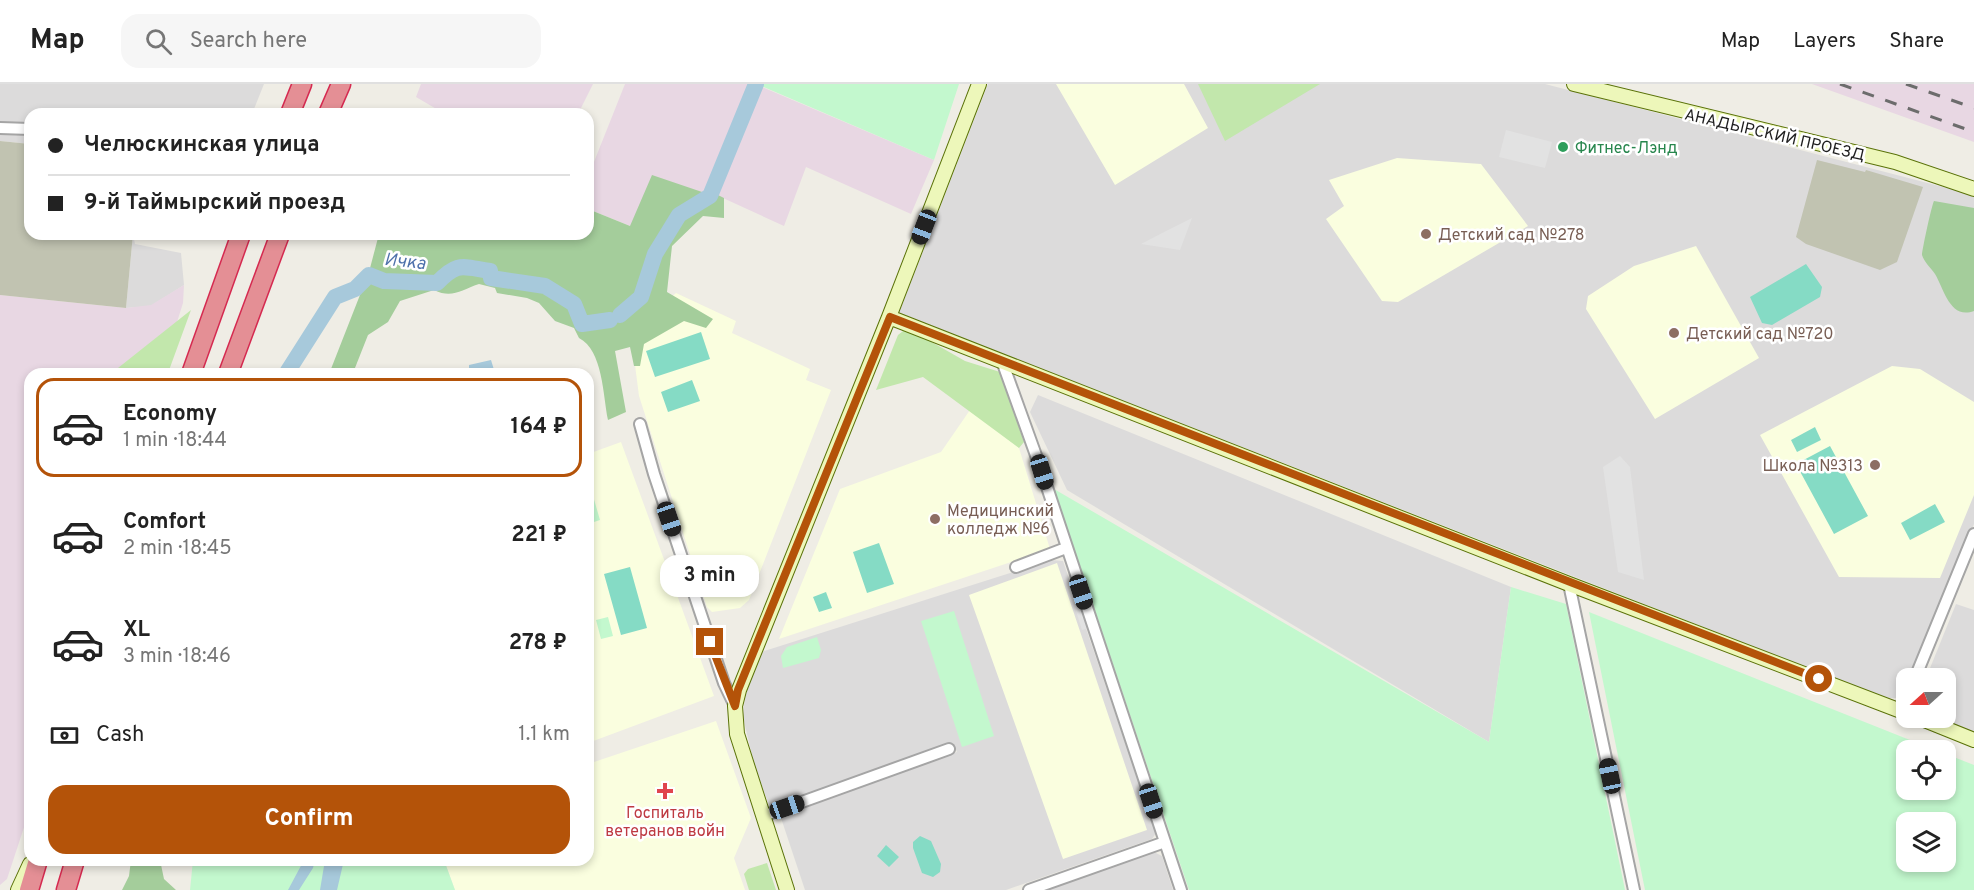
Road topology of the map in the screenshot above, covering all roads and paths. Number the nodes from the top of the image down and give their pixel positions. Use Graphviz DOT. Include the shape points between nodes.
graph roads {
  1 [pos="302,84"];
  2 [pos="341,84"];
  3 [pos="979,84"];
  4 [pos="1574,84"];
  5 [pos="292,108"];
  6 [pos="331,108"];
  7 [pos="0,128"];
  8 [pos="24,129"];
  9 [pos="1974,189"];
  10 [pos="239,240"];
  11 [pos="278,240"];
  12 [pos="890,317"];
  13 [pos="1002,361"];
  14 [pos="192,368"];
  15 [pos="230,368"];
  16 [pos="640,424"];
  17 [pos="1974,534"];
  18 [pos="1066,548"];
  19 [pos="1016,567"];
  20 [pos="1569,584"];
  21 [pos="1919,668"];
  22 [pos="1896,705"];
  23 [pos="735,706"];
  24 [pos="1944,728"];
  25 [pos="1974,740"];
  26 [pos="949,749"];
  27 [pos="763,816"];
  28 [pos="1165,842"];
  29 [pos="29,866"];
  30 [pos="36,866"];
  31 [pos="73,866"];
  32 [pos="18,890"];
  33 [pos="29,890"];
  34 [pos="66,890"];
  35 [pos="788,890"];
  36 [pos="1029,890"];
  37 [pos="1181,890"];
  38 [pos="1634,890"];
  1 -- 5 [label="highway"];
  2 -- 6 [label="highway"];
  3 -- 12 [label="street"];
  4 -- 9 [label="street, АНАДЫРСКИЙ ПРОЕЗД" via="1895,162"];
  7 -- 8 [label="street"];
  10 -- 14 [label="highway"];
  11 -- 15 [label="highway"];
  12 -- 13 [label="street"];
  12 -- 23 [label="street" via="738,690"];
  13 -- 18 [label="street"];
  13 -- 20 [label="street"];
  16 -- 23 [label="street" via="724,683"];
  17 -- 21 [label="street"];
  18 -- 19 [label="street"];
  18 -- 28 [label="street"];
  20 -- 22 [label="street"];
  20 -- 38 [label="street"];
  23 -- 27 [label="street" via="737,734"];
  24 -- 25 [label="street"];
  26 -- 27 [label="street"];
  27 -- 35 [label="street"];
  28 -- 36 [label="street"];
  28 -- 37 [label="street"];
  29 -- 32 [label="street"];
  30 -- 33 [label="highway"];
  31 -- 34 [label="highway"];
}
